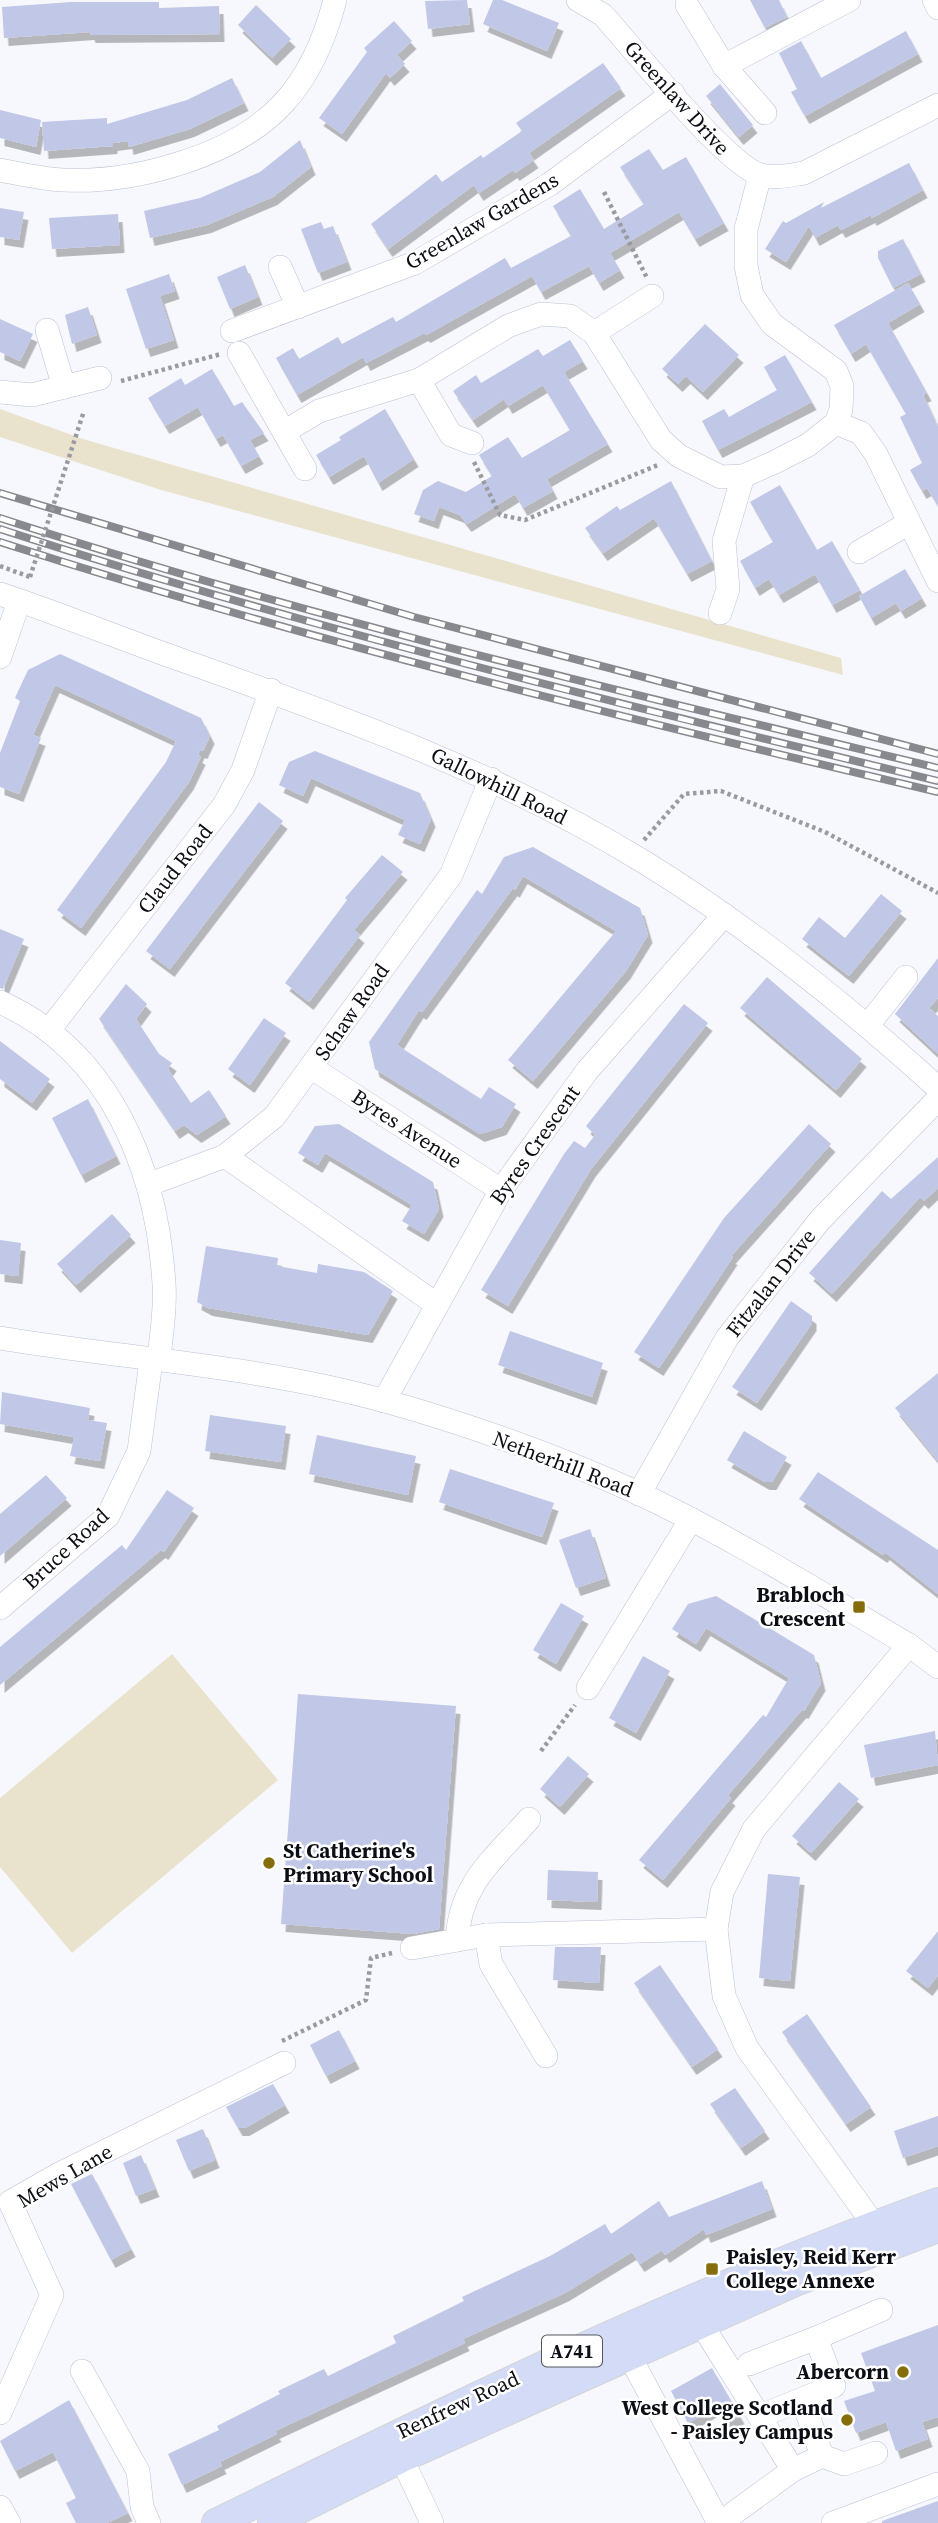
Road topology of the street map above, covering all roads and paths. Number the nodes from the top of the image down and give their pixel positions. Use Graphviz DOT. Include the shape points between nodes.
graph roads {
  1 [pos="335,0"];
  2 [pos="578,0"];
  3 [pos="849,0"];
  4 [pos="933,0"];
  5 [pos="687,5"];
  6 [pos="607,8"];
  7 [pos="938,8"];
  8 [pos="724,66"];
  9 [pos="673,93"];
  10 [pos="938,105"];
  11 [pos="765,113"];
  12 [pos="0,170"];
  13 [pos="760,175"];
  14 [pos="604,192"];
  15 [pos="281,267"];
  16 [pos="652,296"];
  17 [pos="298,307"];
  18 [pos="47,330"];
  19 [pos="594,333"];
  20 [pos="236,342"];
  21 [pos="100,378"];
  22 [pos="419,380"];
  23 [pos="64,387"];
  24 [pos="0,392"];
  25 [pos="84,411"];
  26 [pos="836,423"];
  27 [pos="284,432"];
  28 [pos="472,443"];
  29 [pos="679,456"];
  30 [pos="305,469"];
  31 [pos="743,476"];
  32 [pos="909,523"];
  33 [pos="859,552"];
  34 [pos="0,566"];
  35 [pos="938,581"];
  36 [pos="10,597"];
  37 [pos="720,613"];
  38 [pos="0,657"];
  39 [pos="271,690"];
  40 [pos="491,779"];
  41 [pos="633,856"];
  42 [pos="938,893"];
  43 [pos="724,915"];
  44 [pos="906,977"];
  45 [pos="0,1002"];
  46 [pos="868,1026"];
  47 [pos="49,1030"];
  48 [pos="312,1068"];
  49 [pos="938,1088"];
  50 [pos="938,1099"];
  51 [pos="225,1156"];
  52 [pos="150,1184"];
  53 [pos="501,1190"];
  54 [pos="436,1304"];
  55 [pos="0,1324"];
  56 [pos="0,1339"];
  57 [pos="155,1360"];
  58 [pos="384,1401"];
  59 [pos="639,1494"];
  60 [pos="691,1519"];
  61 [pos="0,1608"];
  62 [pos="909,1645"];
  63 [pos="938,1667"];
  64 [pos="588,1688"];
  65 [pos="541,1751"];
  66 [pos="529,1819"];
  67 [pos="716,1929"];
  68 [pos="486,1935"];
  69 [pos="457,1940"];
  70 [pos="412,1948"];
  71 [pos="546,2056"];
  72 [pos="284,2063"];
  73 [pos="938,2202"];
  74 [pos="938,2228"];
  75 [pos="878,2237"];
  76 [pos="881,2310"];
  77 [pos="702,2325"];
  78 [pos="617,2330"];
  79 [pos="816,2338"];
  80 [pos="629,2356"];
  81 [pos="749,2364"];
  82 [pos="82,2371"];
  83 [pos="803,2400"];
  84 [pos="773,2411"];
  85 [pos="0,2413"];
  86 [pos="397,2448"];
  87 [pos="876,2453"];
  88 [pos="822,2456"];
  89 [pos="793,2470"];
  90 [pos="938,2484"];
  91 [pos="0,2507"];
  92 [pos="9,2523"];
  93 [pos="149,2523"];
  94 [pos="216,2523"];
  95 [pos="272,2523"];
  96 [pos="432,2523"];
  97 [pos="720,2523"];
  98 [pos="833,2523"];
  1 -- 12 [label="street" via="308,72 279,109 252,133 221,150 155,172 109,179 61,180"];
  2 -- 6 [label="street, Greenlaw Drive"];
  3 -- 8 [label="street"];
  4 -- 7 [label="street"];
  5 -- 8 [label="street"];
  6 -- 9 [label="street, Greenlaw Drive"];
  8 -- 11 [label="street"];
  9 -- 13 [label="street, Greenlaw Drive" via="730,158"];
  9 -- 17 [label="street, Greenlaw Gardens" via="560,177 415,263"];
  10 -- 13 [label="street" via="804,173"];
  13 -- 26 [label="street" via="746,229 748,282 772,324 836,371 842,386"];
  14 -- 16 [label="path" via="644,268"];
  15 -- 17 [label="street"];
  16 -- 19 [label="street"];
  17 -- 20 [label="street, Greenlaw Gardens"];
  18 -- 23 [label="street"];
  19 -- 22 [label="street" via="570,316 541,314 508,326"];
  19 -- 29 [label="street" via="661,440"];
  20 -- 21 [label="path" via="227,352 126,382"];
  20 -- 27 [label="street"];
  21 -- 23 [label="street"];
  22 -- 27 [label="street" via="319,411"];
  22 -- 28 [label="street" via="451,435"];
  23 -- 24 [label="street" via="32,395"];
  25 -- 34 [label="path, bridge" via="30,577"];
  26 -- 31 [label="street" via="808,444"];
  26 -- 32 [label="street" via="861,433"];
  27 -- 30 [label="street"];
  28 -- 29 [label="path" via="474,466 500,515 524,520"];
  29 -- 31 [label="street" via="721,477"];
  31 -- 37 [label="street" via="724,541 728,589"];
  32 -- 33 [label="street"];
  32 -- 35 [label="street"];
  36 -- 38 [label="street"];
  36 -- 39 [label="street, Gallowhill Road"];
  39 -- 40 [label="street, Gallowhill Road"];
  39 -- 47 [label="street, Claud Road" via="243,770 225,805"];
  40 -- 41 [label="street, Gallowhill Road"];
  40 -- 48 [label="street, Schaw Road" via="451,875"];
  41 -- 42 [label="path" via="684,794 721,791 825,832"];
  41 -- 43 [label="street, Gallowhill Road"];
  43 -- 46 [label="street, Gallowhill Road"];
  43 -- 53 [label="street, Byres Crescent" via="587,1071"];
  44 -- 46 [label="street"];
  45 -- 47 [label="street, Bruce Road"];
  46 -- 49 [label="street, Gallowhill Road"];
  47 -- 52 [label="street, Bruce Road" via="88,1068 114,1104"];
  48 -- 51 [label="street, Schaw Road" via="274,1117"];
  48 -- 53 [label="street, Byres Avenue"];
  50 -- 59 [label="street, Fitzalan Drive" via="820,1220 727,1338"];
  51 -- 52 [label="street, Schaw Road"];
  51 -- 54 [label="street"];
  52 -- 57 [label="street, Bruce Road" via="165,1285"];
  53 -- 54 [label="street, Byres Crescent"];
  54 -- 58 [label="street, Byres Crescent"];
  55 -- 57 [label="street, Netherhill Road" via="97,1340"];
  56 -- 57 [label="street, Netherhill Road"];
  57 -- 58 [label="street, Netherhill Road" via="251,1372"];
  57 -- 61 [label="street, Bruce Road" via="139,1451 108,1516"];
  58 -- 59 [label="street, Netherhill Road" via="500,1438"];
  59 -- 60 [label="street, Netherhill Road"];
  60 -- 62 [label="street, Netherhill Road"];
  60 -- 64 [label="street"];
  62 -- 63 [label="street, Netherhill Road"];
  62 -- 67 [label="street" via="754,1829 722,1892"];
  64 -- 65 [label="path"];
  66 -- 69 [label="street" via="469,1888 458,1917"];
  67 -- 68 [label="street"];
  67 -- 75 [label="street" via="724,1996 747,2048"];
  68 -- 69 [label="street"];
  68 -- 71 [label="street" via="491,1964"];
  69 -- 70 [label="street"];
  72 -- 85 [label="street, Mews Lane" via="10,2202 52,2295"];
  73 -- 75 [label="main road, Renfrew Road / A741"];
  74 -- 75 [label="main road, Renfrew Road / A741"];
  75 -- 77 [label="main road, Renfrew Road / A741"];
  75 -- 78 [label="main road, Renfrew Road / A741"];
  76 -- 79 [label="street"];
  77 -- 80 [label="main road, Renfrew Road / A741"];
  77 -- 89 [label="street"];
  78 -- 80 [label="street"];
  78 -- 86 [label="main road, Renfrew Road / A741"];
  79 -- 81 [label="street"];
  79 -- 83 [label="street" via="834,2386"];
  80 -- 86 [label="main road, Renfrew Road / A741"];
  80 -- 97 [label="street"];
  82 -- 93 [label="street" via="138,2471 142,2507"];
  83 -- 84 [label="street"];
  83 -- 88 [label="street"];
  86 -- 94 [label="main road, Renfrew Road / A741"];
  86 -- 95 [label="main road, Renfrew Road / A741"];
  86 -- 96 [label="street"];
  87 -- 88 [label="street" via="844,2464"];
  88 -- 89 [label="street"];
  89 -- 97 [label="street"];
  90 -- 98 [label="street"];
  91 -- 92 [label="street"];
}
